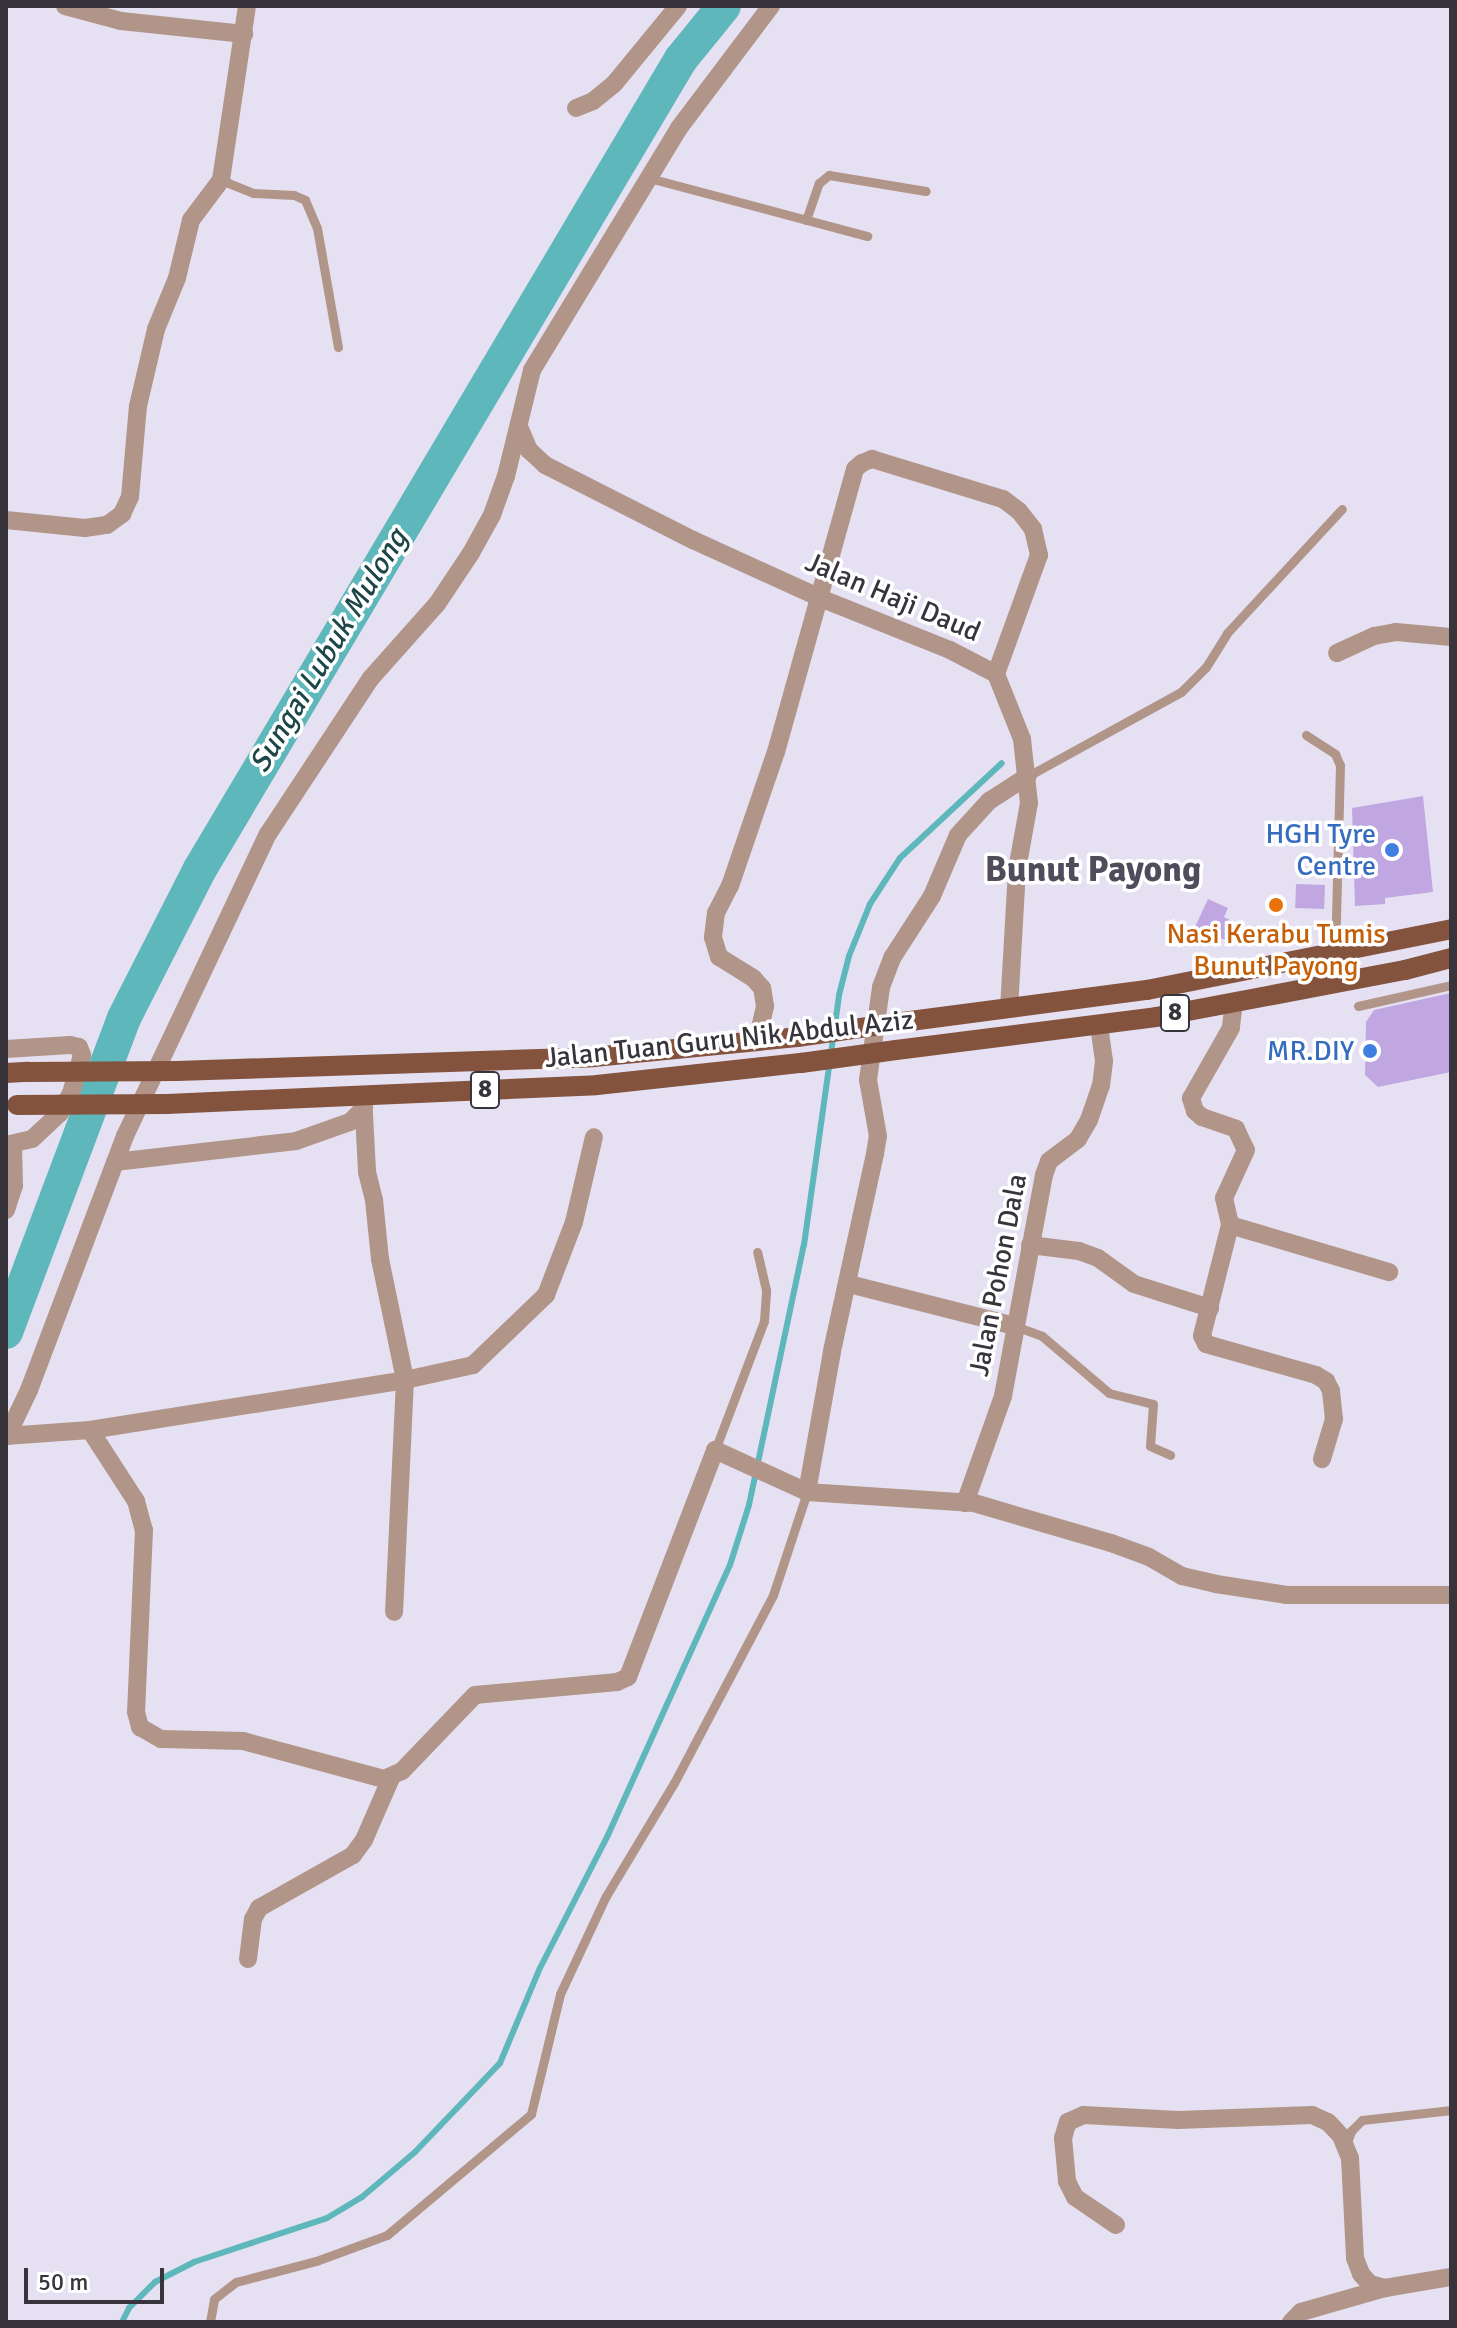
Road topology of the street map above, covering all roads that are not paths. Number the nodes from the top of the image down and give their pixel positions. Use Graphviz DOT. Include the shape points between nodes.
graph roads {
  1 [pos="65,6"];
  2 [pos="247,6"];
  3 [pos="678,6"];
  4 [pos="771,6"];
  5 [pos="244,34"];
  6 [pos="576,108"];
  7 [pos="649,178"];
  8 [pos="221,180"];
  9 [pos="926,191"];
  10 [pos="806,220"];
  11 [pos="867,236"];
  12 [pos="338,347"];
  13 [pos="520,429"];
  14 [pos="1342,509"];
  15 [pos="6,520"];
  16 [pos="820,598"];
  17 [pos="1451,637"];
  18 [pos="1337,653"];
  19 [pos="996,674"];
  20 [pos="1306,735"];
  21 [pos="1028,776"];
  22 [pos="1451,929"];
  23 [pos="1414,937"];
  24 [pos="1335,954"];
  25 [pos="1450,958"];
  26 [pos="1451,985"];
  27 [pos="1234,1002"];
  28 [pos="1358,1006"];
  29 [pos="1009,1008"];
  30 [pos="1099,1024"];
  31 [pos="757,1041"];
  32 [pos="6,1049"];
  33 [pos="6,1073"];
  34 [pos="363,1102"];
  35 [pos="12,1105"];
  36 [pos="594,1137"];
  37 [pos="10,1144"];
  38 [pos="115,1162"];
  39 [pos="6,1210"];
  40 [pos="1230,1225"];
  41 [pos="1030,1245"];
  42 [pos="757,1252"];
  43 [pos="1389,1272"];
  44 [pos="849,1284"];
  45 [pos="1210,1308"];
  46 [pos="1015,1326"];
  47 [pos="405,1380"];
  48 [pos="90,1430"];
  49 [pos="6,1437"];
  50 [pos="715,1450"];
  51 [pos="1170,1455"];
  52 [pos="1322,1459"];
  53 [pos="807,1492"];
  54 [pos="965,1503"];
  55 [pos="1451,1595"];
  56 [pos="394,1612"];
  57 [pos="391,1778"];
  58 [pos="248,1959"];
  59 [pos="1451,2110"];
  60 [pos="1345,2147"];
  61 [pos="1116,2225"];
  62 [pos="1451,2277"];
  63 [pos="1385,2288"];
  64 [pos="210,2322"];
  65 [pos="1291,2322"];
  1 -- 5 [label="street" via="121,21"];
  2 -- 5 [label="street"];
  3 -- 6 [label="street" via="614,84"];
  4 -- 7 [label="street" via="679,128"];
  5 -- 8 [label="street"];
  7 -- 10 [label="lane"];
  7 -- 13 [label="street" via="532,370"];
  8 -- 12 [label="lane" via="253,193 305,200 317,228"];
  8 -- 15 [label="street" via="191,220 177,278 156,329 138,406 130,497 122,514 107,525 85,528"];
  9 -- 10 [label="lane" via="829,175 819,183"];
  10 -- 11 [label="lane"];
  13 -- 16 [label="street, Jalan Haji Daud" via="529,450 545,465"];
  13 -- 38 [label="street" via="492,515 471,553 437,604 371,678 268,834"];
  14 -- 21 [label="lane" via="1227,633 1206,667 1181,692"];
  16 -- 19 [label="street, Jalan Haji Daud"];
  16 -- 19 [label="street" via="855,469 862,463 872,459 1003,499 1033,529 1039,555"];
  16 -- 31 [label="street" via="776,752 716,913 713,937 719,957 762,988 765,1006"];
  17 -- 18 [label="street" via="1396,632"];
  19 -- 21 [label="street, Jalan Haji Daud" via="1022,739"];
  20 -- 24 [label="lane" via="1335,754 1340,765"];
  21 -- 29 [label="street, Jalan Haji Daud"];
  21 -- 44 [label="street" via="989,801 958,835 932,896 892,958 881,987 868,1080 878,1136"];
  22 -- 23 [label="main road, Jalan Tuan Guru Nik Abdul Aziz / 8"];
  23 -- 24 [label="main road, Jalan Tuan Guru Nik Abdul Aziz / 8"];
  23 -- 25 [label="main road" via="1426,955"];
  24 -- 29 [label="main road, Jalan Tuan Guru Nik Abdul Aziz / 8" via="1147,990"];
  25 -- 27 [label="main road, Jalan Tuan Guru Nik Abdul Aziz / 8"];
  26 -- 28 [label="lane"];
  27 -- 30 [label="main road, Jalan Tuan Guru Nik Abdul Aziz / 8"];
  27 -- 40 [label="street" via="1231,1028 1191,1098 1202,1117 1236,1129 1244,1142 1244,1159 1224,1198"];
  29 -- 31 [label="main road, Jalan Tuan Guru Nik Abdul Aziz / 8, bridge"];
  30 -- 34 [label="main road, Jalan Tuan Guru Nik Abdul Aziz / 8, bridge" via="597,1085"];
  30 -- 41 [label="street, Jalan Pohon Dala" via="1101,1086 1078,1139 1049,1161"];
  31 -- 33 [label="main road, Jalan Tuan Guru Nik Abdul Aziz / 8, bridge" via="594,1057"];
  32 -- 37 [label="street" via="70,1045 79,1047 82,1055 60,1113 32,1139"];
  34 -- 35 [label="main road, Jalan Tuan Guru Nik Abdul Aziz / 8, bridge"];
  34 -- 38 [label="street" via="350,1122 296,1141"];
  34 -- 47 [label="street" via="380,1259"];
  36 -- 47 [label="street" via="574,1222 546,1295 473,1365"];
  37 -- 39 [label="street" via="14,1186"];
  38 -- 49 [label="street" via="29,1390"];
  40 -- 43 [label="street"];
  40 -- 45 [label="street"];
  41 -- 45 [label="street" via="1079,1251 1134,1284"];
  41 -- 46 [label="street, Jalan Pohon Dala"];
  42 -- 50 [label="lane" via="766,1290 764,1321"];
  44 -- 46 [label="street"];
  44 -- 53 [label="street"];
  45 -- 52 [label="street" via="1201,1331 1206,1344 1326,1381 1334,1419"];
  46 -- 51 [label="lane" via="1042,1336 1109,1393 1153,1404 1150,1446"];
  46 -- 54 [label="street, Jalan Pohon Dala" via="994,1430"];
  47 -- 48 [label="street"];
  47 -- 56 [label="street"];
  48 -- 49 [label="street"];
  48 -- 57 [label="street" via="136,1501 144,1530 136,1712 140,1727 161,1739 243,1741"];
  50 -- 53 [label="street"];
  50 -- 57 [label="street" via="628,1677 475,1695"];
  53 -- 54 [label="street"];
  53 -- 64 [label="lane" via="773,1595 674,1783 606,1896 560,1994 531,2114 387,2235 236,2282 214,2299"];
  54 -- 55 [label="street" via="1111,1543 1182,1576 1216,1584 1287,1595"];
  57 -- 58 [label="street" via="353,1855 259,1908"];
  59 -- 60 [label="lane" via="1362,2120"];
  60 -- 61 [label="street" via="1328,2122 1312,2115 1178,2120 1084,2115 1068,2122 1063,2138 1067,2181 1075,2197"];
  60 -- 63 [label="street" via="1354,2186 1355,2258 1370,2284"];
  62 -- 63 [label="street"];
  63 -- 65 [label="street" via="1301,2312"];
}
